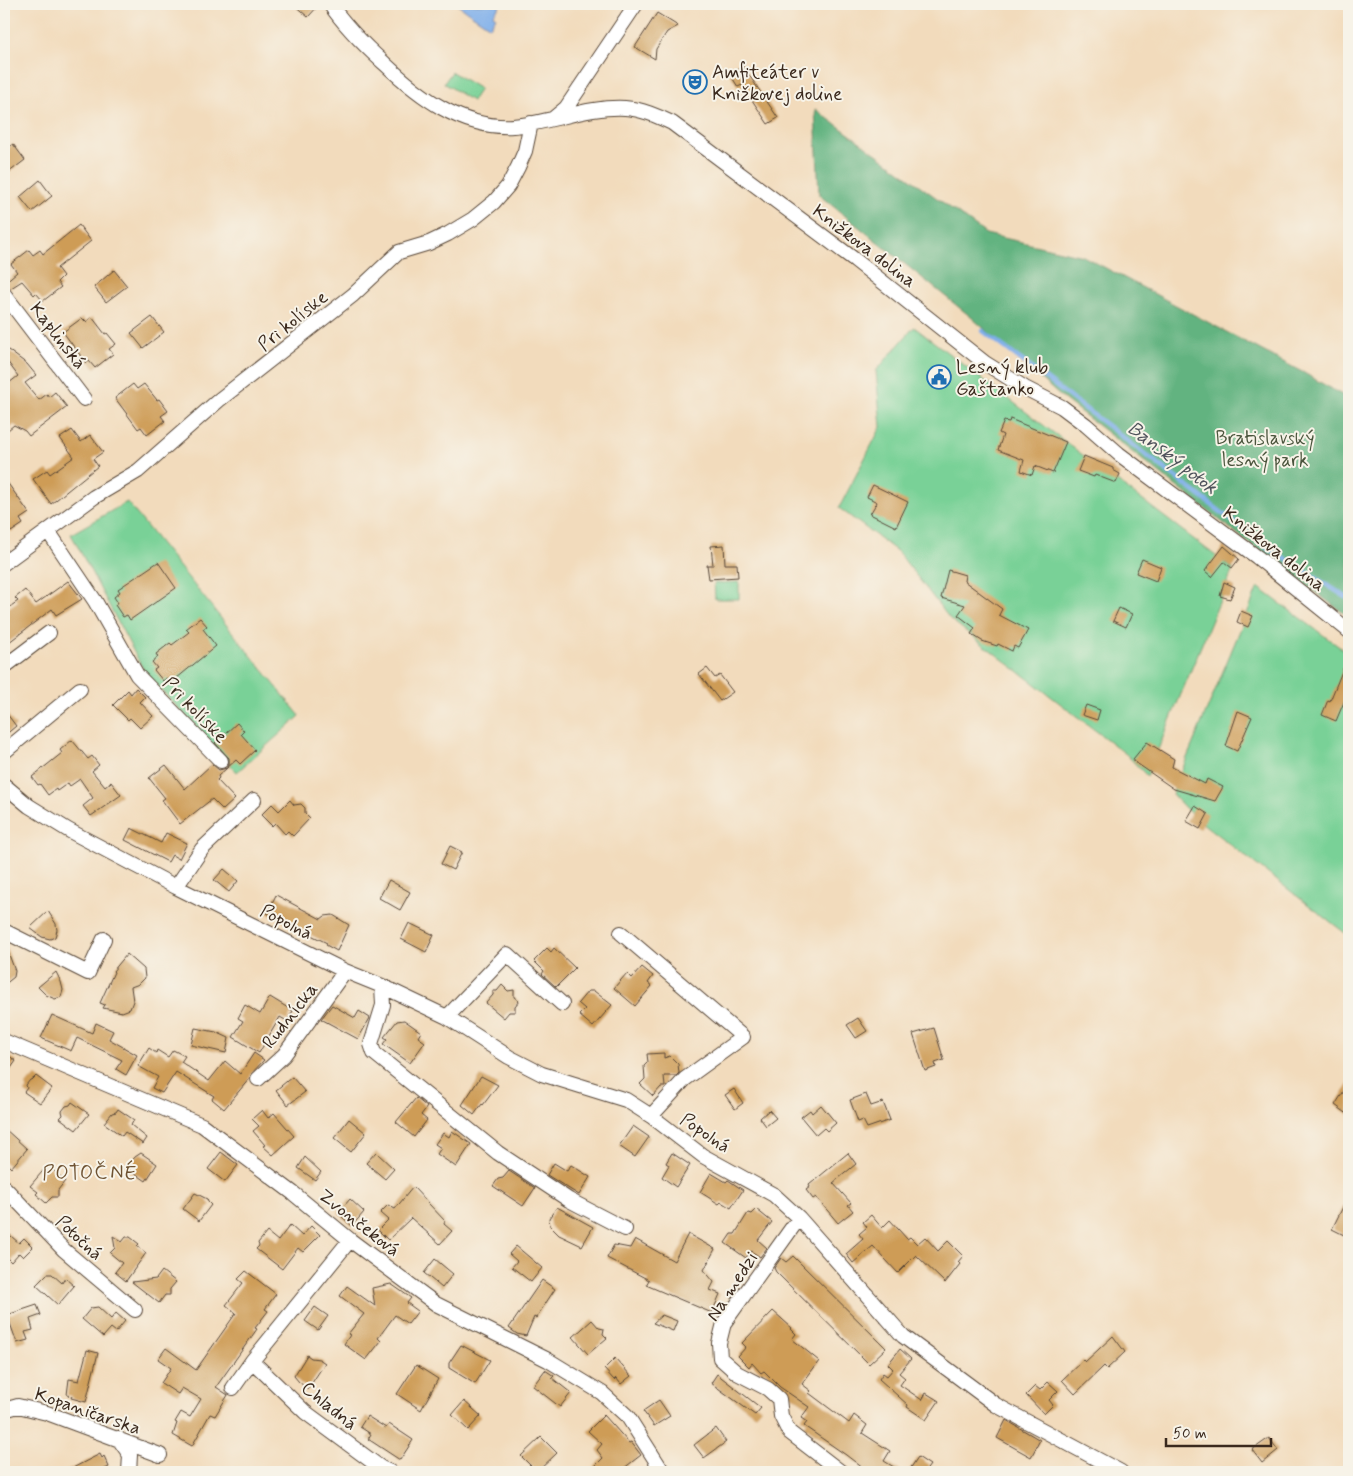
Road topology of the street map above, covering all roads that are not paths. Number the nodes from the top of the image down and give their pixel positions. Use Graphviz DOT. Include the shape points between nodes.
graph roads {
  1 [pos="330,4"];
  2 [pos="636,4"];
  3 [pos="552,120"];
  4 [pos="531,123"];
  5 [pos="4,294"];
  6 [pos="84,398"];
  7 [pos="48,531"];
  8 [pos="5,560"];
  9 [pos="1349,631"];
  10 [pos="49,634"];
  11 [pos="4,667"];
  12 [pos="80,690"];
  13 [pos="4,752"];
  14 [pos="220,761"];
  15 [pos="4,785"];
  16 [pos="254,800"];
  17 [pos="176,887"];
  18 [pos="4,931"];
  19 [pos="621,933"];
  20 [pos="104,939"];
  21 [pos="345,971"];
  22 [pos="382,986"];
  23 [pos="562,1004"];
  24 [pos="447,1017"];
  25 [pos="4,1041"];
  26 [pos="258,1079"];
  27 [pos="651,1116"];
  28 [pos="4,1187"];
  29 [pos="798,1218"];
  30 [pos="625,1229"];
  31 [pos="350,1240"];
  32 [pos="135,1310"];
  33 [pos="252,1360"];
  34 [pos="233,1388"];
  35 [pos="4,1410"];
  36 [pos="118,1438"];
  37 [pos="160,1455"];
  38 [pos="129,1472"];
  39 [pos="390,1472"];
  40 [pos="663,1472"];
  41 [pos="841,1472"];
  42 [pos="1121,1472"];
  1 -- 4 [label="street, Knižkova dolina" via="356,37 407,85 438,106 469,121 492,126"];
  2 -- 3 [label="street" via="566,108"];
  3 -- 4 [label="street, Knižkova dolina"];
  3 -- 9 [label="street, Knižkova dolina" via="599,109 626,108 654,114 672,123 855,260 985,363 1062,407 1086,425"];
  4 -- 7 [label="street, Pri kolíske" via="518,167 494,202 448,234 399,252 353,295 218,400 138,471 94,497"];
  5 -- 6 [label="street, Kaplinská"];
  7 -- 8 [label="street, Pri kolíske"];
  7 -- 14 [label="street, Pri kolíske" via="95,601 137,675"];
  10 -- 11 [label="street"];
  12 -- 13 [label="street"];
  15 -- 17 [label="street, Popolná" via="29,806 60,825"];
  16 -- 17 [label="street" via="202,850"];
  17 -- 21 [label="street, Popolná"];
  18 -- 20 [label="street" via="88,973"];
  19 -- 27 [label="street" via="744,1037 685,1079"];
  21 -- 22 [label="street, Popolná"];
  21 -- 26 [label="street, Rudnícka" via="284,1056"];
  22 -- 24 [label="street, Popolná"];
  22 -- 30 [label="street" via="383,1005 371,1044 374,1053 498,1153 569,1200"];
  23 -- 24 [label="street" via="507,954"];
  24 -- 27 [label="street, Popolná" via="542,1074 626,1100"];
  25 -- 31 [label="street, Zvončeková" via="202,1125"];
  27 -- 29 [label="street, Popolná" via="703,1156 774,1195"];
  28 -- 32 [label="street, Potočná" via="64,1250"];
  29 -- 41 [label="street, Na medzi" via="724,1323 719,1343 720,1358 737,1373 779,1399 781,1416 789,1432"];
  29 -- 42 [label="street, Popolná" via="903,1336 996,1405"];
  31 -- 33 [label="street"];
  31 -- 40 [label="street, Zvončeková" via="436,1304 548,1360 602,1393 628,1417"];
  33 -- 34 [label="street"];
  33 -- 39 [label="street, Chladná" via="304,1412"];
  35 -- 36 [label="street, Kopaničarska" via="18,1406 47,1413"];
  36 -- 37 [label="street, Kopaničarska"];
  36 -- 38 [label="street" via="130,1455"];
}
